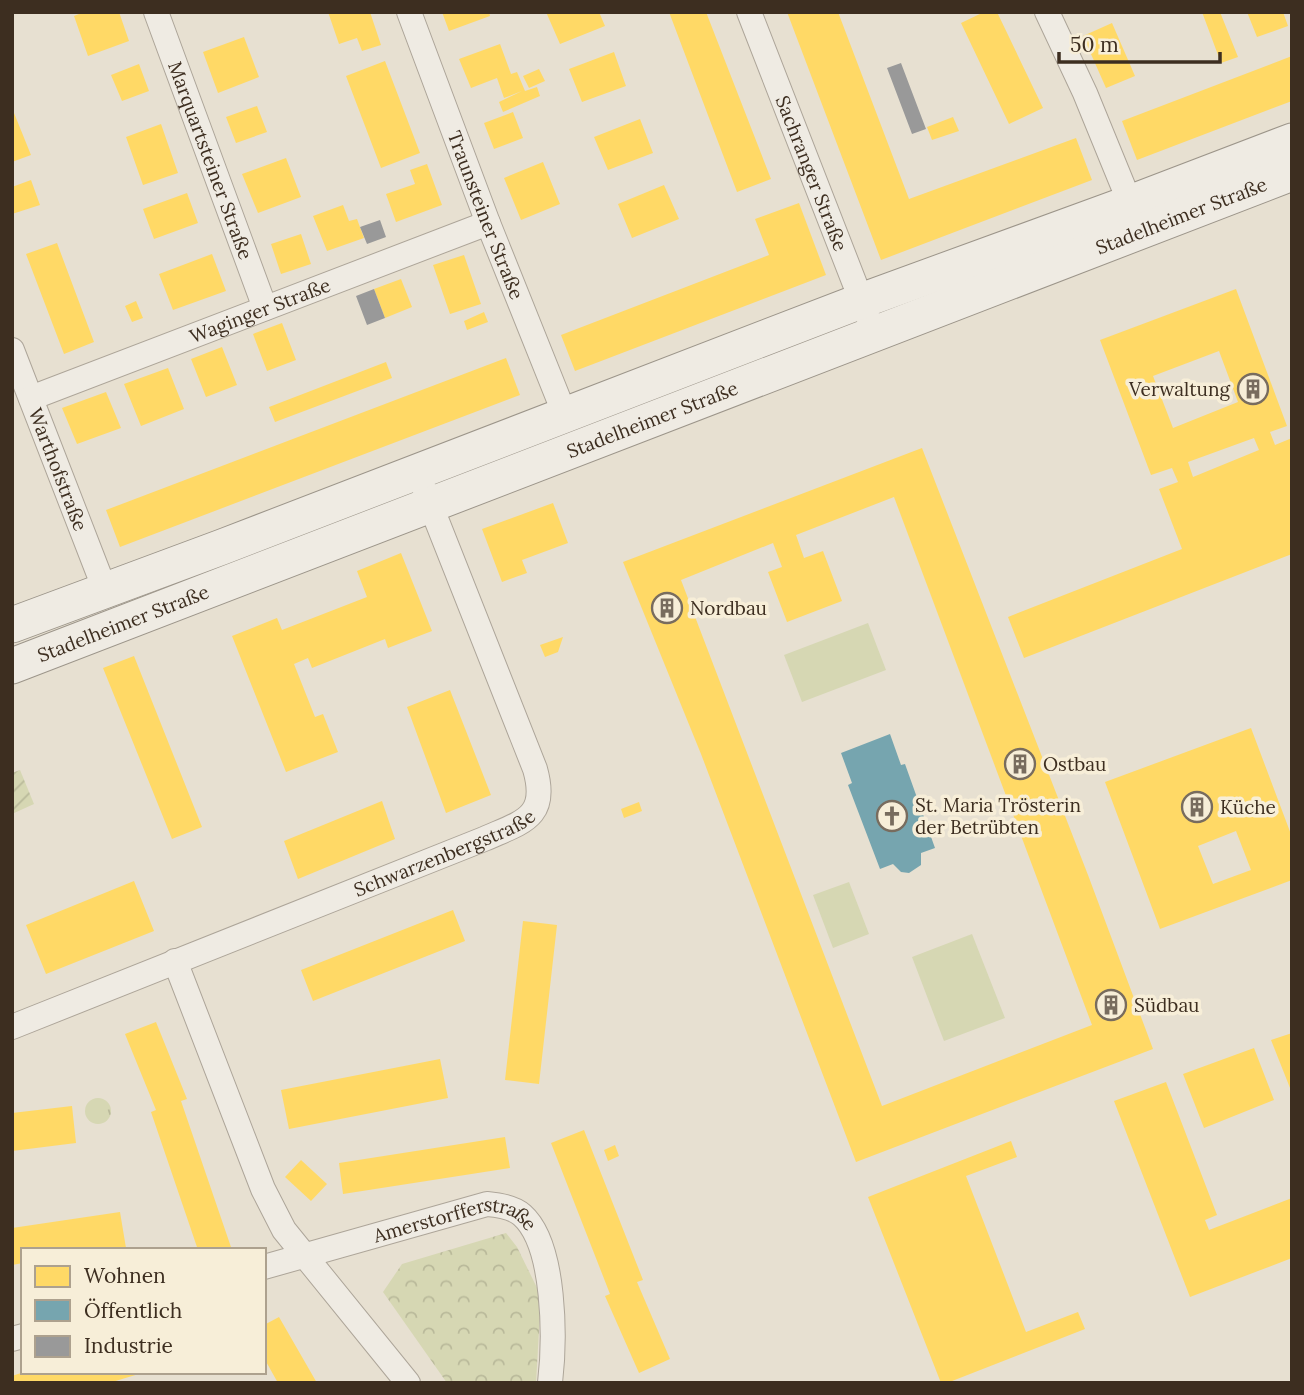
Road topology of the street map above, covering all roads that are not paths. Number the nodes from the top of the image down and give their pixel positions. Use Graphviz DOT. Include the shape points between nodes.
graph roads {
  1 [pos="156,12"];
  2 [pos="409,12"];
  3 [pos="749,12"];
  4 [pos="1048,12"];
  5 [pos="1292,141"];
  6 [pos="1292,173"];
  7 [pos="1130,203"];
  8 [pos="488,223"];
  9 [pos="861,301"];
  10 [pos="265,308"];
  11 [pos="874,334"];
  12 [pos="12,350"];
  13 [pos="31,398"];
  14 [pos="565,415"];
  15 [pos="417,471"];
  16 [pos="430,505"];
  17 [pos="105,590"];
  18 [pos="12,625"];
  19 [pos="12,666"];
  20 [pos="175,961"];
  21 [pos="12,1027"];
  22 [pos="304,1256"];
  23 [pos="266,1266"];
  24 [pos="408,1383"];
  25 [pos="550,1383"];
  1 -- 10 [label="street, Marquartsteiner Straße"];
  2 -- 8 [label="street, Traunsteiner Straße"];
  3 -- 9 [label="street, Sachranger Straße"];
  4 -- 7 [label="street"];
  5 -- 7 [label="main road, Stadelheimer Straße"];
  6 -- 11 [label="main road, Stadelheimer Straße"];
  7 -- 9 [label="main road, Stadelheimer Straße"];
  8 -- 10 [label="street, Waginger Straße"];
  8 -- 14 [label="street, Traunsteiner Straße"];
  9 -- 11 [label="street, Sachranger Straße"];
  9 -- 14 [label="main road, Stadelheimer Straße"];
  10 -- 13 [label="street, Waginger Straße"];
  11 -- 16 [label="main road, Stadelheimer Straße"];
  12 -- 13 [label="street, Warthofstraße"];
  13 -- 17 [label="street, Warthofstraße"];
  14 -- 15 [label="main road, Stadelheimer Straße"];
  15 -- 16 [label="street, Schwarzenbergstraße"];
  15 -- 17 [label="main road, Stadelheimer Straße"];
  16 -- 19 [label="main road, Stadelheimer Straße"];
  16 -- 20 [label="street, Schwarzenbergstraße" via="535,769 540,786 535,811 527,820 484,839"];
  17 -- 18 [label="main road, Stadelheimer Straße"];
  20 -- 21 [label="street, Schwarzenbergstraße"];
  20 -- 22 [label="street" via="263,1189"];
  22 -- 23 [label="street"];
  22 -- 24 [label="street"];
  22 -- 25 [label="street, Amerstorfferstraße" via="487,1204 522,1214 532,1227 549,1279"];
}
